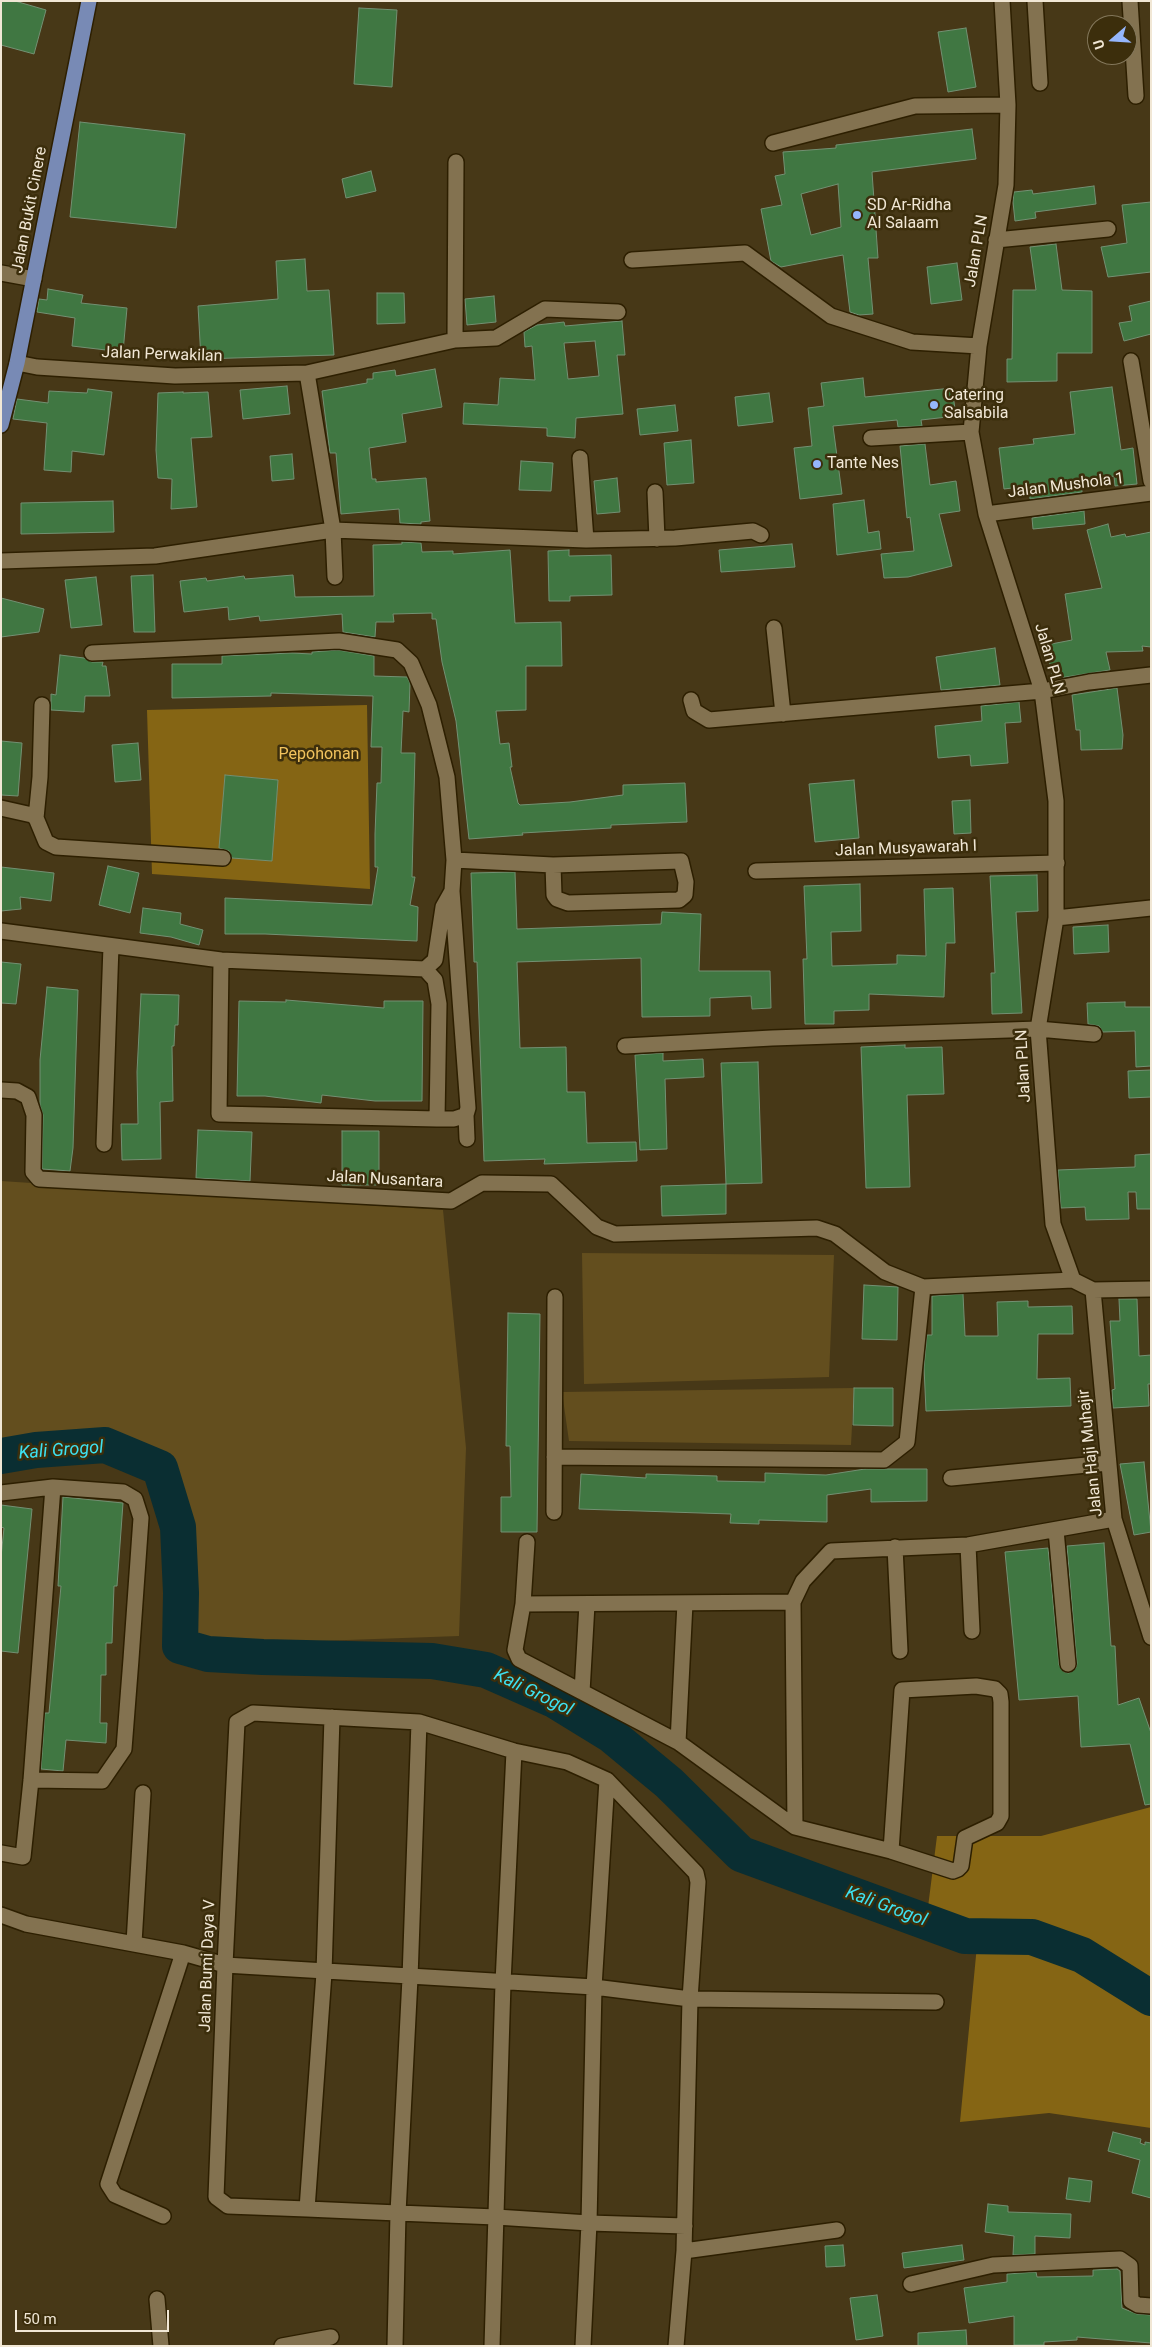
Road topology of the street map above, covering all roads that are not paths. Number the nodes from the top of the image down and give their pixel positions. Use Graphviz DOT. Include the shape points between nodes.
graph roads {
  1 [pos="89,1"];
  2 [pos="1002,1"];
  3 [pos="1036,1"];
  4 [pos="1130,1"];
  5 [pos="1040,83"];
  6 [pos="1136,96"];
  7 [pos="1008,105"];
  8 [pos="773,143"];
  9 [pos="456,162"];
  10 [pos="1108,229"];
  11 [pos="996,240"];
  12 [pos="632,260"];
  13 [pos="1,273"];
  14 [pos="34,279"];
  15 [pos="618,312"];
  16 [pos="455,340"];
  17 [pos="979,346"];
  18 [pos="1131,361"];
  19 [pos="17,363"];
  20 [pos="307,373"];
  21 [pos="1,424"];
  22 [pos="971,432"];
  23 [pos="871,438"];
  24 [pos="580,458"];
  25 [pos="1151,481"];
  26 [pos="655,492"];
  27 [pos="1151,493"];
  28 [pos="986,514"];
  29 [pos="334,530"];
  30 [pos="761,535"];
  31 [pos="657,539"];
  32 [pos="586,540"];
  33 [pos="1,560"];
  34 [pos="335,577"];
  35 [pos="774,628"];
  36 [pos="92,652"];
  37 [pos="1151,675"];
  38 [pos="1042,691"];
  39 [pos="690,700"];
  40 [pos="42,705"];
  41 [pos="783,714"];
  42 [pos="1,808"];
  43 [pos="36,818"];
  44 [pos="223,858"];
  45 [pos="454,860"];
  46 [pos="1057,863"];
  47 [pos="554,865"];
  48 [pos="756,871"];
  49 [pos="452,891"];
  50 [pos="1151,908"];
  51 [pos="1056,918"];
  52 [pos="1,931"];
  53 [pos="111,946"];
  54 [pos="221,960"];
  55 [pos="430,974"];
  56 [pos="458,986"];
  57 [pos="1038,1029"];
  58 [pos="1094,1034"];
  59 [pos="625,1046"];
  60 [pos="1,1090"];
  61 [pos="466,1115"];
  62 [pos="438,1119"];
  63 [pos="467,1139"];
  64 [pos="104,1144"];
  65 [pos="1074,1280"];
  66 [pos="923,1287"];
  67 [pos="1151,1289"];
  68 [pos="1093,1290"];
  69 [pos="555,1297"];
  70 [pos="554,1457"];
  71 [pos="1108,1463"];
  72 [pos="951,1478"];
  73 [pos="52,1487"];
  74 [pos="1,1493"];
  75 [pos="554,1512"];
  76 [pos="1114,1519"];
  77 [pos="1056,1530"];
  78 [pos="527,1542"];
  79 [pos="968,1546"];
  80 [pos="895,1548"];
  81 [pos="793,1602"];
  82 [pos="685,1603"];
  83 [pos="523,1604"];
  84 [pos="587,1604"];
  85 [pos="972,1630"];
  86 [pos="1151,1637"];
  87 [pos="900,1651"];
  88 [pos="1068,1664"];
  89 [pos="582,1692"];
  90 [pos="332,1717"];
  91 [pos="419,1722"];
  92 [pos="678,1742"];
  93 [pos="514,1751"];
  94 [pos="30,1780"];
  95 [pos="608,1780"];
  96 [pos="143,1793"];
  97 [pos="795,1827"];
  98 [pos="891,1851"];
  99 [pos="1,1853"];
  100 [pos="1,1915"];
  101 [pos="134,1943"];
  102 [pos="183,1953"];
  103 [pos="224,1965"];
  104 [pos="324,1972"];
  105 [pos="410,1978"];
  106 [pos="503,1983"];
  107 [pos="594,1987"];
  108 [pos="690,1998"];
  109 [pos="936,2002"];
  110 [pos="307,2209"];
  111 [pos="398,2214"];
  112 [pos="163,2216"];
  113 [pos="496,2217"];
  114 [pos="589,2224"];
  115 [pos="685,2226"];
  116 [pos="837,2230"];
  117 [pos="684,2251"];
  118 [pos="911,2284"];
  119 [pos="157,2300"];
  120 [pos="1151,2306"];
  121 [pos="331,2338"];
  122 [pos="161,2346"];
  123 [pos="282,2346"];
  124 [pos="395,2346"];
  125 [pos="492,2346"];
  126 [pos="583,2346"];
  127 [pos="676,2346"];
  1 -- 14 [label="main road, Jalan Bukit Cinere"];
  2 -- 7 [label="street, Jalan PLN"];
  3 -- 5 [label="street"];
  4 -- 6 [label="street"];
  7 -- 8 [label="street" via="916,106"];
  7 -- 11 [label="street, Jalan PLN" via="1006,185"];
  9 -- 16 [label="street"];
  10 -- 11 [label="street"];
  11 -- 17 [label="street, Jalan PLN"];
  12 -- 17 [label="street" via="745,253 832,316 912,342"];
  13 -- 14 [label="street"];
  14 -- 19 [label="main road, Jalan Bukit Cinere"];
  15 -- 16 [label="street, Jalan Perwakilan" via="545,310 496,338"];
  16 -- 20 [label="street, Jalan Perwakilan"];
  17 -- 22 [label="street, Jalan PLN"];
  18 -- 25 [label="street"];
  19 -- 20 [label="street, Jalan Perwakilan" via="175,376"];
  19 -- 21 [label="main road, Jalan Bukit Cinere"];
  20 -- 29 [label="street"];
  22 -- 23 [label="street"];
  22 -- 28 [label="street, Jalan PLN"];
  24 -- 32 [label="street"];
  26 -- 31 [label="street"];
  27 -- 28 [label="street, Jalan Mushola 1"];
  28 -- 38 [label="street, Jalan PLN"];
  29 -- 32 [label="street"];
  29 -- 33 [label="street" via="155,556"];
  29 -- 34 [label="street"];
  30 -- 31 [label="street" via="753,531"];
  31 -- 32 [label="street"];
  35 -- 41 [label="street"];
  36 -- 45 [label="street" via="339,641 396,650 411,663 429,705 447,777"];
  37 -- 38 [label="street"];
  38 -- 41 [label="street"];
  38 -- 46 [label="street, Jalan PLN" via="1056,801"];
  39 -- 41 [label="street" via="694,710 709,720"];
  40 -- 43 [label="street"];
  42 -- 43 [label="street"];
  43 -- 44 [label="street" via="46,842 56,847"];
  45 -- 47 [label="street"];
  45 -- 49 [label="street"];
  46 -- 48 [label="street, Jalan Musyawarah I"];
  46 -- 51 [label="street, Jalan PLN"];
  47 -- 47 [label="street" via="681,861 686,882 685,895 679,900 568,903 554,895"];
  49 -- 55 [label="street" via="443,907"];
  49 -- 56 [label="street"];
  50 -- 51 [label="street"];
  51 -- 57 [label="street, Jalan PLN"];
  52 -- 53 [label="street"];
  53 -- 54 [label="street"];
  53 -- 64 [label="street"];
  54 -- 55 [label="street"];
  54 -- 62 [label="street" via="219,1114"];
  55 -- 56 [label="street"];
  55 -- 62 [label="street" via="439,1004"];
  56 -- 61 [label="street"];
  57 -- 58 [label="street"];
  57 -- 59 [label="street"];
  57 -- 65 [label="street, Jalan PLN" via="1054,1224"];
  60 -- 66 [label="street, Jalan Nusantara" via="17,1091 28,1097 34,1114 33,1172 39,1179 451,1201 482,1183 551,1184 597,1227 615,1234 817,1228 835,1234 885,1272"];
  61 -- 62 [label="street"];
  61 -- 63 [label="street"];
  65 -- 66 [label="street"];
  65 -- 68 [label="street"];
  66 -- 70 [label="street" via="907,1442 884,1460"];
  67 -- 68 [label="street"];
  68 -- 71 [label="street, Jalan Haji Muhajir"];
  69 -- 70 [label="street"];
  70 -- 75 [label="street"];
  71 -- 72 [label="street"];
  71 -- 76 [label="street, Jalan Haji Muhajir"];
  73 -- 74 [label="street"];
  73 -- 94 [label="street"];
  73 -- 94 [label="street" via="123,1492 135,1500 141,1518 124,1749 102,1781"];
  76 -- 77 [label="street"];
  76 -- 86 [label="street, Jalan Haji Muhajir"];
  77 -- 79 [label="street"];
  77 -- 88 [label="street"];
  78 -- 83 [label="street"];
  79 -- 80 [label="street"];
  79 -- 85 [label="street"];
  80 -- 81 [label="street" via="831,1551 803,1581"];
  80 -- 87 [label="street"];
  81 -- 82 [label="street"];
  81 -- 97 [label="street"];
  82 -- 84 [label="street"];
  82 -- 92 [label="street"];
  83 -- 84 [label="street"];
  83 -- 89 [label="street" via="516,1655"];
  84 -- 89 [label="street"];
  89 -- 92 [label="street"];
  90 -- 91 [label="street"];
  90 -- 103 [label="street, Jalan Bumi Daya V" via="252,1713 237,1722"];
  90 -- 104 [label="street"];
  91 -- 93 [label="street"];
  91 -- 105 [label="street"];
  92 -- 97 [label="street"];
  93 -- 95 [label="street" via="567,1762"];
  93 -- 106 [label="street"];
  94 -- 99 [label="street" via="23,1857"];
  95 -- 107 [label="street"];
  95 -- 108 [label="street" via="696,1873"];
  96 -- 101 [label="street"];
  97 -- 98 [label="street"];
  98 -- 98 [label="street" via="902,1690 995,1688 1001,1702 1001,1816 997,1823 965,1838 961,1866 953,1871"];
  100 -- 101 [label="street" via="26,1924"];
  101 -- 102 [label="street"];
  102 -- 103 [label="street"];
  102 -- 112 [label="street" via="108,2184 115,2195"];
  103 -- 104 [label="street"];
  103 -- 110 [label="street, Jalan Bumi Daya V" via="216,2197 228,2206"];
  104 -- 105 [label="street"];
  104 -- 110 [label="street"];
  105 -- 106 [label="street"];
  105 -- 111 [label="street"];
  106 -- 107 [label="street"];
  106 -- 113 [label="street"];
  107 -- 108 [label="street"];
  107 -- 114 [label="street"];
  108 -- 109 [label="street"];
  108 -- 115 [label="street"];
  110 -- 111 [label="street"];
  111 -- 113 [label="street"];
  111 -- 124 [label="street"];
  113 -- 114 [label="street"];
  113 -- 125 [label="street"];
  114 -- 115 [label="street"];
  114 -- 126 [label="street"];
  115 -- 117 [label="street"];
  116 -- 117 [label="street"];
  117 -- 127 [label="street"];
  118 -- 120 [label="street" via="993,2265 1120,2258 1130,2266 1131,2301"];
  119 -- 122 [label="street"];
  121 -- 123 [label="street"];
}
